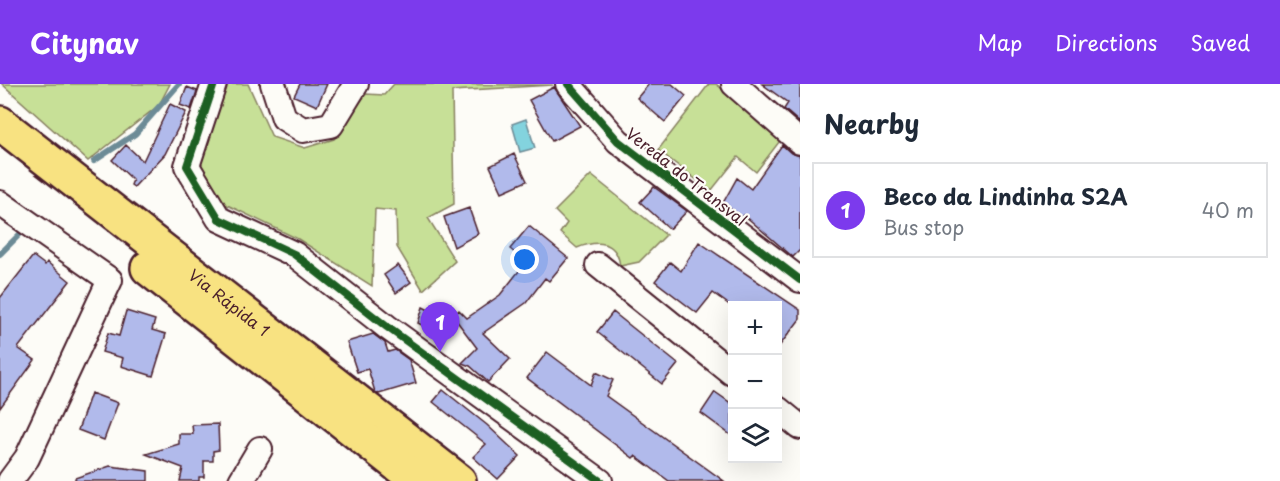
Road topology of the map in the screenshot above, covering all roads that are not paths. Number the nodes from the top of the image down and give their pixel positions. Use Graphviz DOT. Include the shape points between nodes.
graph roads {
  1 [pos="214,84"];
  2 [pos="273,84"];
  3 [pos="356,84"];
  4 [pos="568,84"];
  5 [pos="734,84"];
  6 [pos="0,123"];
  7 [pos="800,142"];
  8 [pos="0,152"];
  9 [pos="0,203"];
  10 [pos="598,265"];
  11 [pos="800,280"];
  12 [pos="728,370"];
  13 [pos="782,413"];
  14 [pos="800,428"];
  15 [pos="260,449"];
  16 [pos="10,481"];
  17 [pos="241,481"];
  18 [pos="418,481"];
  19 [pos="459,481"];
  20 [pos="600,481"];
  1 -- 20 [label="street" via="187,166 219,219 294,254 387,327"];
  2 -- 3 [label="street" via="284,118 303,130 331,125"];
  4 -- 11 [label="street, Vereda do Transval" via="618,141"];
  5 -- 7 [label="street"];
  6 -- 19 [label="highway, Via Rápida 1"];
  8 -- 18 [label="highway, Via Rápida 1"];
  9 -- 16 [label="street" via="110,280 27,458"];
  10 -- 12 [label="street"];
  13 -- 14 [label="street"];
  15 -- 17 [label="street"];
}
